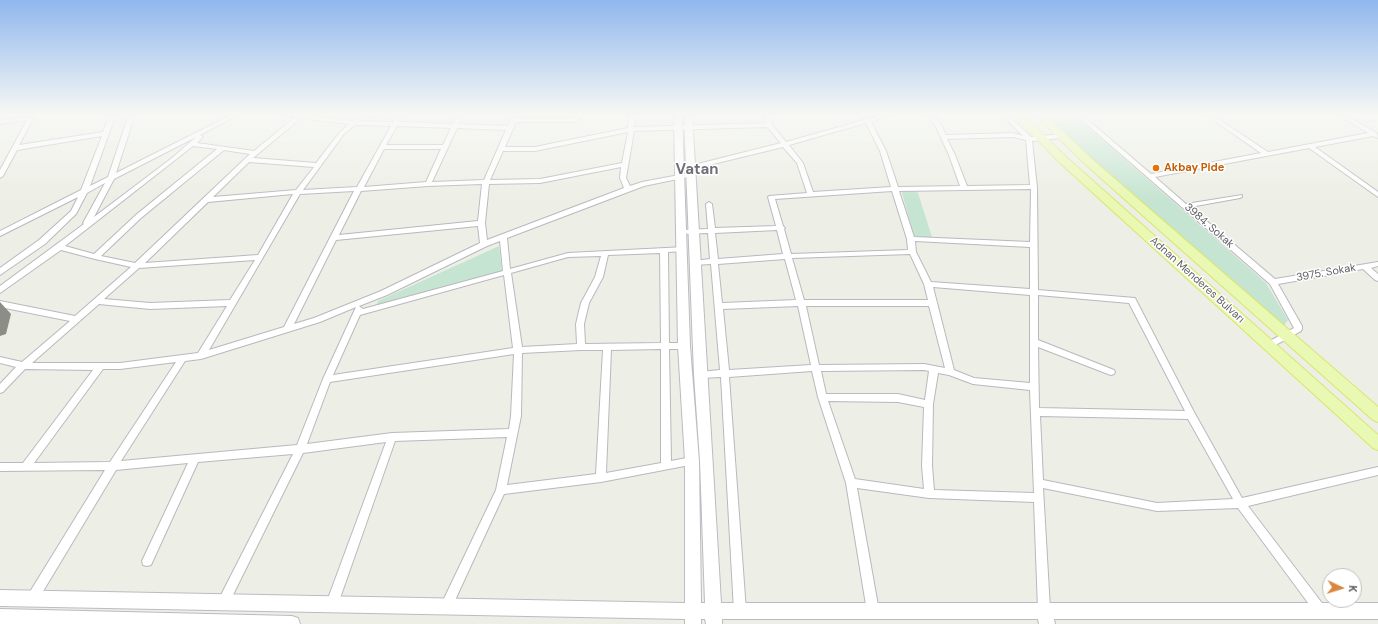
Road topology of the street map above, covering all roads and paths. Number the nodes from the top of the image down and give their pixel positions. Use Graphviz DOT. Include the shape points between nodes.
graph roads {
  1 [pos="18,143"];
  2 [pos="45,143"];
  3 [pos="102,143"];
  4 [pos="122,143"];
  5 [pos="181,143"];
  6 [pos="268,143"];
  7 [pos="335,143"];
  8 [pos="384,143"];
  9 [pos="447,143"];
  10 [pos="504,143"];
  11 [pos="563,143"];
  12 [pos="629,143"];
  13 [pos="684,143"];
  14 [pos="789,143"];
  15 [pos="879,143"];
  16 [pos="945,143"];
  17 [pos="1035,143"];
  18 [pos="1041,143"];
  19 [pos="1069,143"];
  20 [pos="1112,143"];
  21 [pos="1250,143"];
  22 [pos="1327,143"];
  23 [pos="192,144"];
  24 [pos="786,144"];
  25 [pos="1310,146"];
  26 [pos="382,147"];
  27 [pos="445,147"];
  28 [pos="15,148"];
  29 [pos="223,148"];
  30 [pos="501,149"];
  31 [pos="255,153"];
  32 [pos="1266,154"];
  33 [pos="248,160"];
  34 [pos="625,164"];
  35 [pos="319,165"];
  36 [pos="1,172"];
  37 [pos="685,173"];
  38 [pos="1150,176"];
  39 [pos="111,178"];
  40 [pos="486,182"];
  41 [pos="428,184"];
  42 [pos="1034,187"];
  43 [pos="896,188"];
  44 [pos="964,188"];
  45 [pos="359,189"];
  46 [pos="628,190"];
  47 [pos="84,192"];
  48 [pos="298,192"];
  49 [pos="810,193"];
  50 [pos="1240,196"];
  51 [pos="1378,196"];
  52 [pos="207,200"];
  53 [pos="709,204"];
  54 [pos="1185,206"];
  55 [pos="480,223"];
  56 [pos="84,228"];
  57 [pos="780,228"];
  58 [pos="711,231"];
  59 [pos="687,232"];
  60 [pos="0,234"];
  61 [pos="503,237"];
  62 [pos="334,238"];
  63 [pos="911,239"];
  64 [pos="484,244"];
  65 [pos="1034,245"];
  66 [pos="60,247"];
  67 [pos="682,248"];
  68 [pos="664,250"];
  69 [pos="912,252"];
  70 [pos="605,253"];
  71 [pos="789,256"];
  72 [pos="95,257"];
  73 [pos="260,257"];
  74 [pos="714,261"];
  75 [pos="694,263"];
  76 [pos="1378,264"];
  77 [pos="137,266"];
  78 [pos="1365,267"];
  79 [pos="0,272"];
  80 [pos="507,272"];
  81 [pos="1378,278"];
  82 [pos="1274,282"];
  83 [pos="928,284"];
  84 [pos="0,290"];
  85 [pos="1035,291"];
  86 [pos="96,301"];
  87 [pos="362,302"];
  88 [pos="233,303"];
  89 [pos="801,303"];
  90 [pos="933,303"];
  91 [pos="0,304"];
  92 [pos="718,306"];
  93 [pos="357,313"];
  94 [pos="76,319"];
  95 [pos="287,329"];
  96 [pos="1286,336"];
  97 [pos="1035,342"];
  98 [pos="1269,345"];
  99 [pos="607,346"];
  100 [pos="665,346"];
  101 [pos="684,346"];
  102 [pos="581,347"];
  103 [pos="518,350"];
  104 [pos="201,356"];
  105 [pos="183,358"];
  106 [pos="0,360"];
  107 [pos="23,366"];
  108 [pos="100,366"];
  109 [pos="815,368"];
  110 [pos="934,369"];
  111 [pos="950,372"];
  112 [pos="1111,372"];
  113 [pos="725,374"];
  114 [pos="700,376"];
  115 [pos="328,378"];
  116 [pos="1034,388"];
  117 [pos="0,390"];
  118 [pos="822,397"];
  119 [pos="929,404"];
  120 [pos="1035,412"];
  121 [pos="1192,415"];
  122 [pos="1378,416"];
  123 [pos="512,433"];
  124 [pos="392,437"];
  125 [pos="1378,444"];
  126 [pos="300,449"];
  127 [pos="195,458"];
  128 [pos="692,461"];
  129 [pos="26,466"];
  130 [pos="113,466"];
  131 [pos="666,466"];
  132 [pos="0,467"];
  133 [pos="1378,471"];
  134 [pos="602,478"];
  135 [pos="851,483"];
  136 [pos="1038,483"];
  137 [pos="501,490"];
  138 [pos="929,494"];
  139 [pos="1039,498"];
  140 [pos="1240,503"];
  141 [pos="147,561"];
  142 [pos="0,598"];
  143 [pos="32,599"];
  144 [pos="223,603"];
  145 [pos="332,604"];
  146 [pos="446,607"];
  147 [pos="740,611"];
  148 [pos="873,611"];
  149 [pos="1321,611"];
  150 [pos="1378,611"];
  151 [pos="0,617"];
  152 [pos="692,617"];
  153 [pos="713,617"];
  154 [pos="1046,617"];
  155 [pos="20,618"];
  156 [pos="117,622"];
  157 [pos="292,624"];
  1 -- 28 [label="street"];
  2 -- 28 [label="street"];
  3 -- 47 [label="street"];
  4 -- 39 [label="street"];
  5 -- 39 [label="street"];
  6 -- 31 [label="street"];
  7 -- 35 [label="street"];
  8 -- 26 [label="street"];
  9 -- 27 [label="street"];
  10 -- 30 [label="street"];
  11 -- 30 [label="street" via="535,149"];
  12 -- 34 [label="street"];
  13 -- 37 [label="main road"];
  14 -- 24 [label="street"];
  15 -- 43 [label="street"];
  16 -- 44 [label="street"];
  17 -- 42 [label="street"];
  18 -- 98 [label="main road, Adnan Menderes Bulvarı"];
  19 -- 96 [label="main road, Adnan Menderes Bulvarı"];
  20 -- 38 [label="street, 3984. Sokak"];
  21 -- 32 [label="street"];
  22 -- 25 [label="street"];
  23 -- 29 [label="street"];
  23 -- 56 [label="street"];
  24 -- 37 [label="street"];
  24 -- 49 [label="street" via="800,163"];
  25 -- 32 [label="street"];
  25 -- 51 [label="street"];
  26 -- 27 [label="street"];
  26 -- 45 [label="street"];
  27 -- 41 [label="street"];
  28 -- 36 [label="street"];
  29 -- 31 [label="street"];
  29 -- 72 [label="street" via="139,216"];
  30 -- 40 [label="street"];
  31 -- 33 [label="street"];
  32 -- 38 [label="street"];
  33 -- 35 [label="street"];
  33 -- 52 [label="street"];
  34 -- 40 [label="street" via="540,180"];
  34 -- 46 [label="street" via="623,178"];
  35 -- 48 [label="street"];
  37 -- 46 [label="street"];
  37 -- 59 [label="main road"];
  38 -- 54 [label="street, 3984. Sokak"];
  39 -- 47 [label="street"];
  39 -- 56 [label="street"];
  40 -- 41 [label="street"];
  40 -- 55 [label="street"];
  41 -- 45 [label="street"];
  42 -- 44 [label="street"];
  42 -- 65 [label="street"];
  43 -- 44 [label="street"];
  43 -- 49 [label="street"];
  43 -- 63 [label="street"];
  45 -- 48 [label="street"];
  45 -- 62 [label="street"];
  46 -- 61 [label="street"];
  47 -- 60 [label="street"];
  47 -- 79 [label="street" via="74,212 42,242"];
  48 -- 52 [label="street"];
  48 -- 73 [label="street"];
  49 -- 57 [label="street" via="771,197"];
  50 -- 54 [label="street"];
  52 -- 77 [label="street"];
  53 -- 58 [label="street"];
  54 -- 82 [label="street, 3984. Sokak"];
  55 -- 62 [label="street"];
  55 -- 64 [label="street"];
  56 -- 66 [label="street"];
  57 -- 58 [label="street"];
  57 -- 71 [label="street"];
  58 -- 59 [label="street"];
  58 -- 74 [label="street"];
  59 -- 67 [label="main road"];
  59 -- 75 [label="main road"];
  61 -- 64 [label="street"];
  61 -- 80 [label="street"];
  62 -- 95 [label="street"];
  63 -- 65 [label="street"];
  63 -- 69 [label="street"];
  64 -- 87 [label="street"];
  65 -- 85 [label="street"];
  66 -- 72 [label="street"];
  66 -- 84 [label="street"];
  67 -- 68 [label="street"];
  67 -- 101 [label="main road"];
  68 -- 70 [label="street"];
  68 -- 100 [label="street"];
  69 -- 71 [label="street"];
  69 -- 83 [label="street"];
  70 -- 80 [label="street" via="568,255"];
  70 -- 102 [label="street" via="599,276 585,304 580,324"];
  71 -- 74 [label="street"];
  71 -- 89 [label="street"];
  72 -- 77 [label="street"];
  73 -- 77 [label="street"];
  73 -- 88 [label="street"];
  74 -- 75 [label="street"];
  74 -- 92 [label="street"];
  75 -- 114 [label="main road"];
  76 -- 78 [label="street, 3975. Sokak"];
  77 -- 86 [label="street"];
  78 -- 81 [label="street"];
  78 -- 82 [label="street, 3975. Sokak"];
  80 -- 93 [label="street"];
  80 -- 103 [label="street"];
  82 -- 96 [label="street, 3984. Sokak" via="1298,326 1298,329"];
  83 -- 85 [label="street"];
  83 -- 90 [label="street"];
  85 -- 97 [label="street"];
  85 -- 121 [label="street" via="1132,300"];
  86 -- 88 [label="street" via="150,306"];
  86 -- 94 [label="street"];
  87 -- 93 [label="street"];
  87 -- 95 [label="street"];
  88 -- 104 [label="street"];
  89 -- 90 [label="street"];
  89 -- 92 [label="street"];
  89 -- 109 [label="street"];
  90 -- 111 [label="street"];
  91 -- 94 [label="street"];
  92 -- 113 [label="street"];
  93 -- 115 [label="street"];
  94 -- 107 [label="street"];
  95 -- 104 [label="street"];
  96 -- 98 [label="street, 3984. Sokak"];
  96 -- 122 [label="main road, Adnan Menderes Bulvarı"];
  97 -- 112 [label="street"];
  97 -- 116 [label="street"];
  98 -- 125 [label="main road, Adnan Menderes Bulvarı"];
  99 -- 100 [label="street"];
  99 -- 102 [label="street"];
  99 -- 134 [label="street"];
  100 -- 101 [label="street"];
  100 -- 131 [label="street"];
  101 -- 128 [label="main road"];
  102 -- 103 [label="street"];
  103 -- 115 [label="street"];
  103 -- 123 [label="street" via="516,416"];
  104 -- 105 [label="street"];
  105 -- 108 [label="street"];
  105 -- 130 [label="street"];
  106 -- 107 [label="street"];
  107 -- 108 [label="street"];
  107 -- 117 [label="street"];
  108 -- 129 [label="street"];
  109 -- 110 [label="street"];
  109 -- 113 [label="street"];
  109 -- 118 [label="street"];
  110 -- 111 [label="street"];
  110 -- 119 [label="street"];
  111 -- 116 [label="street" via="973,380"];
  113 -- 114 [label="street"];
  113 -- 147 [label="street"];
  114 -- 153 [label="main road" via="708,460"];
  115 -- 126 [label="street"];
  116 -- 120 [label="street"];
  118 -- 119 [label="street" via="898,398"];
  118 -- 135 [label="street"];
  119 -- 138 [label="street"];
  120 -- 121 [label="street"];
  120 -- 136 [label="street"];
  121 -- 140 [label="street"];
  123 -- 124 [label="street"];
  123 -- 137 [label="street"];
  124 -- 126 [label="street"];
  124 -- 145 [label="street"];
  126 -- 127 [label="street"];
  126 -- 144 [label="street"];
  127 -- 130 [label="street"];
  127 -- 141 [label="street"];
  128 -- 131 [label="street"];
  128 -- 152 [label="main road"];
  129 -- 130 [label="street"];
  129 -- 132 [label="street"];
  130 -- 143 [label="street"];
  131 -- 134 [label="street"];
  133 -- 140 [label="street"];
  134 -- 137 [label="street"];
  135 -- 138 [label="street"];
  135 -- 148 [label="street"];
  136 -- 139 [label="street"];
  136 -- 140 [label="street" via="1157,507"];
  137 -- 146 [label="street"];
  138 -- 139 [label="street"];
  139 -- 154 [label="street"];
  140 -- 149 [label="street"];
  142 -- 143 [label="main road"];
  143 -- 144 [label="main road"];
  143 -- 155 [label="main road"];
  144 -- 145 [label="main road"];
  145 -- 146 [label="main road"];
  146 -- 152 [label="main road"];
  147 -- 148 [label="main road"];
  147 -- 153 [label="main road"];
  148 -- 154 [label="main road"];
  149 -- 150 [label="main road"];
  149 -- 154 [label="main road"];
  151 -- 155 [label="main road"];
  152 -- 153 [label="main road"];
  155 -- 156 [label="main road"];
  156 -- 157 [label="main road"];
}
